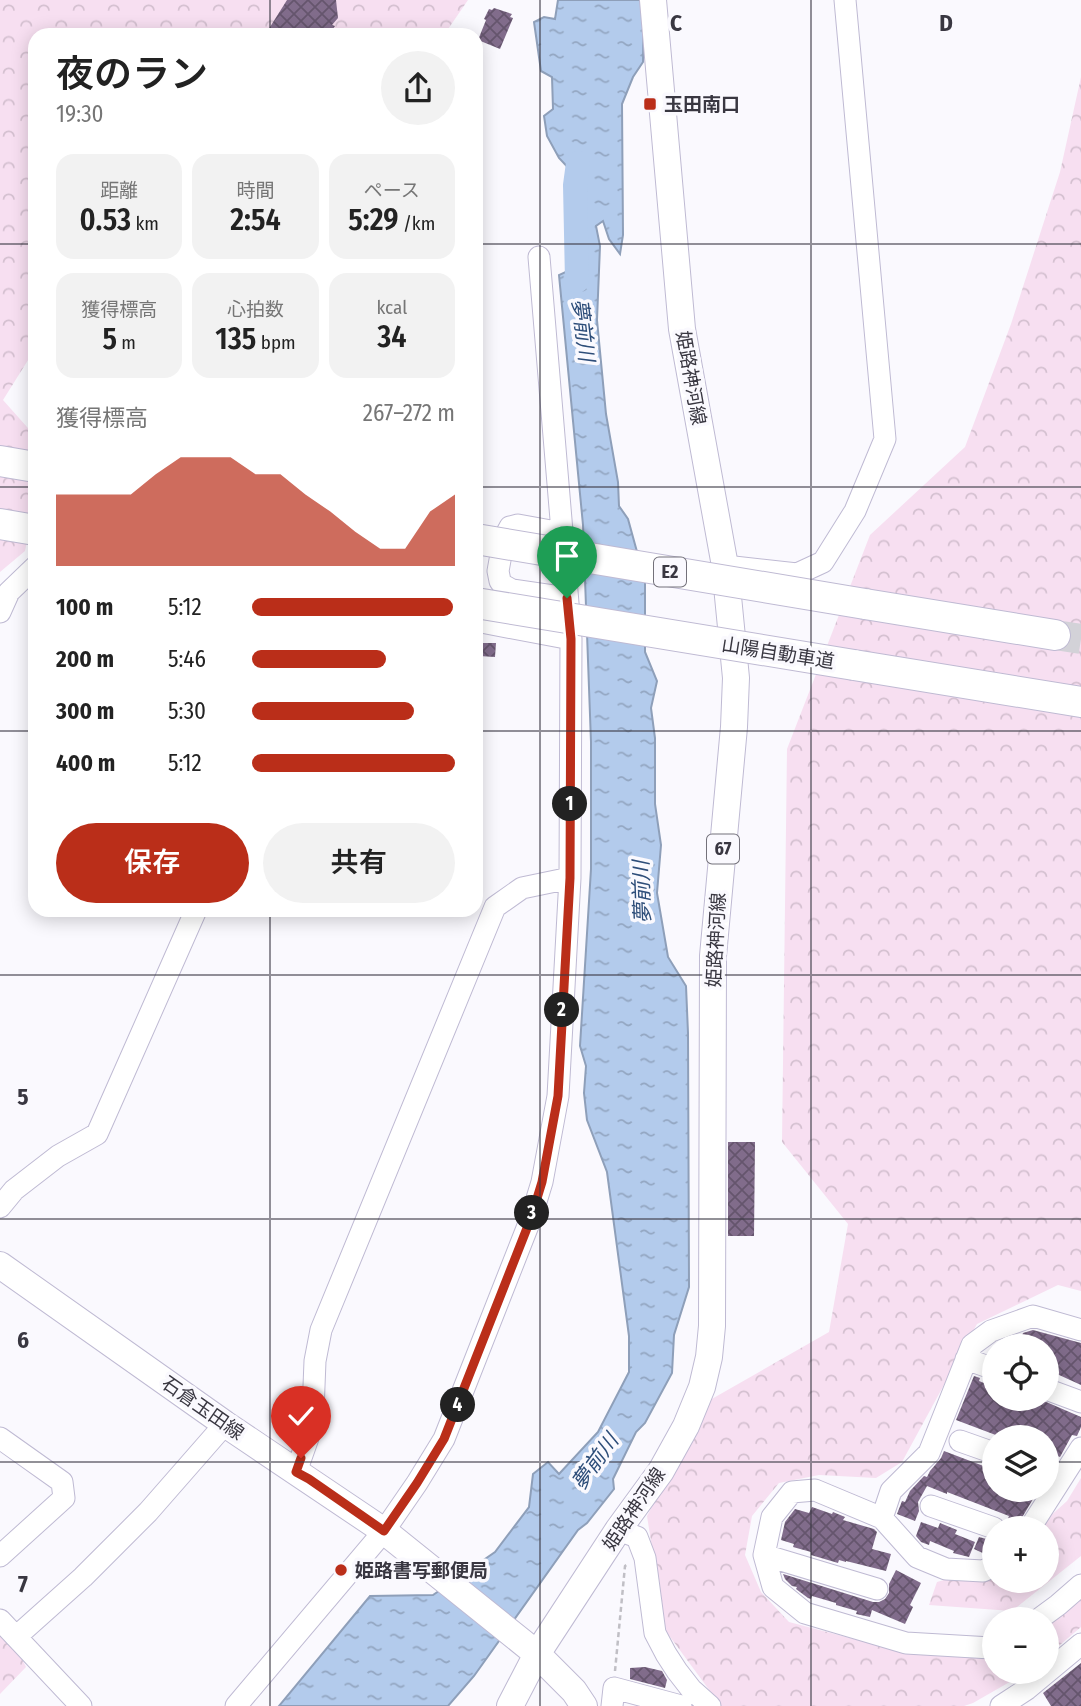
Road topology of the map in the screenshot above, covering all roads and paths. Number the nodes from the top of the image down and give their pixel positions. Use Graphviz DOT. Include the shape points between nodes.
graph roads {
  1 [pos="653,0"];
  2 [pos="845,0"];
  3 [pos="539,257"];
  4 [pos="0,524"];
  5 [pos="28,529"];
  6 [pos="562,533"];
  7 [pos="483,541"];
  8 [pos="725,566"];
  9 [pos="28,574"];
  10 [pos="567,598"];
  11 [pos="483,604"];
  12 [pos="0,612"];
  13 [pos="483,622"];
  14 [pos="1055,635"];
  15 [pos="571,639"];
  16 [pos="1081,702"];
  17 [pos="570,878"];
  18 [pos="193,917"];
  19 [pos="0,1207"];
  20 [pos="0,1265"];
  21 [pos="1081,1330"];
  22 [pos="966,1359"];
  23 [pos="982,1365"];
  24 [pos="1059,1394"];
  25 [pos="1081,1402"];
  26 [pos="225,1423"];
  27 [pos="0,1438"];
  28 [pos="960,1441"];
  29 [pos="1081,1448"];
  30 [pos="982,1449"];
  31 [pos="1059,1470"];
  32 [pos="296,1472"];
  33 [pos="931,1506"];
  34 [pos="882,1518"];
  35 [pos="982,1524"];
  36 [pos="618,1530"];
  37 [pos="389,1535"];
  38 [pos="764,1555"];
  39 [pos="0,1556"];
  40 [pos="645,1562"];
  41 [pos="982,1571"];
  42 [pos="1081,1585"];
  43 [pos="877,1589"];
  44 [pos="1055,1607"];
  45 [pos="0,1620"];
  46 [pos="17,1636"];
  47 [pos="1081,1644"];
  48 [pos="530,1648"];
  49 [pos="982,1648"];
  50 [pos="613,1697"];
  51 [pos="1031,1697"];
  52 [pos="81,1706"];
  53 [pos="236,1706"];
  54 [pos="510,1706"];
  55 [pos="584,1706"];
  56 [pos="681,1706"];
  57 [pos="710,1706"];
  58 [pos="1001,1706"];
  1 -- 8 [label="main road, 姫路神河線 / 67" via="682,329"];
  2 -- 8 [label="street" via="885,439 855,511 823,562 797,574"];
  3 -- 6 [label="street"];
  4 -- 5 [label="highway"];
  6 -- 10 [label="street"];
  6 -- 10 [label="street" via="510,527 498,576 512,590"];
  7 -- 14 [label="highway, E2, bridge"];
  8 -- 36 [label="main road, 姫路神河線 / 67" via="736,678 713,956 709,1357 686,1426 661,1471"];
  9 -- 12 [label="street" via="9,592"];
  10 -- 15 [label="street"];
  11 -- 16 [label="highway, 山陽自動車道, bridge"];
  13 -- 15 [label="street"];
  15 -- 17 [label="street"];
  17 -- 32 [label="street" via="522,888 495,907 321,1330 313,1411"];
  17 -- 37 [label="street" via="558,1096 542,1182 444,1439"];
  18 -- 19 [label="street" via="96,1134 58,1156 14,1190"];
  20 -- 26 [label="main road, 石倉玉田線"];
  21 -- 22 [label="street" via="1033,1316 990,1331 972,1345"];
  22 -- 23 [label="street"];
  22 -- 34 [label="street" via="929,1454 891,1491"];
  24 -- 25 [label="street"];
  26 -- 32 [label="main road, 石倉玉田線"];
  26 -- 46 [label="street" via="148,1512"];
  27 -- 39 [label="street" via="62,1482 64,1498"];
  28 -- 30 [label="street"];
  29 -- 31 [label="street"];
  32 -- 37 [label="main road, 石倉玉田線"];
  33 -- 35 [label="street"];
  34 -- 38 [label="street" via="815,1490 792,1492 772,1517"];
  34 -- 41 [label="street" via="917,1557 946,1569"];
  36 -- 40 [label="street" via="636,1537"];
  36 -- 48 [label="main road, 姫路神河線 / 67"];
  37 -- 48 [label="main road, 石倉玉田線"];
  37 -- 53 [label="street"];
  38 -- 43 [label="street"];
  38 -- 49 [label="street" via="773,1587 805,1613 906,1643"];
  40 -- 50 [label="path" via="625,1566"];
  40 -- 57 [label="street" via="655,1633 677,1671"];
  42 -- 44 [label="street"];
  45 -- 46 [label="street"];
  46 -- 52 [label="street"];
  47 -- 51 [label="street"];
  48 -- 54 [label="main road, 姫路神河線 / 67"];
  48 -- 55 [label="main road, 石倉玉田線"];
  50 -- 56 [label="street"];
  51 -- 58 [label="street"];
}
